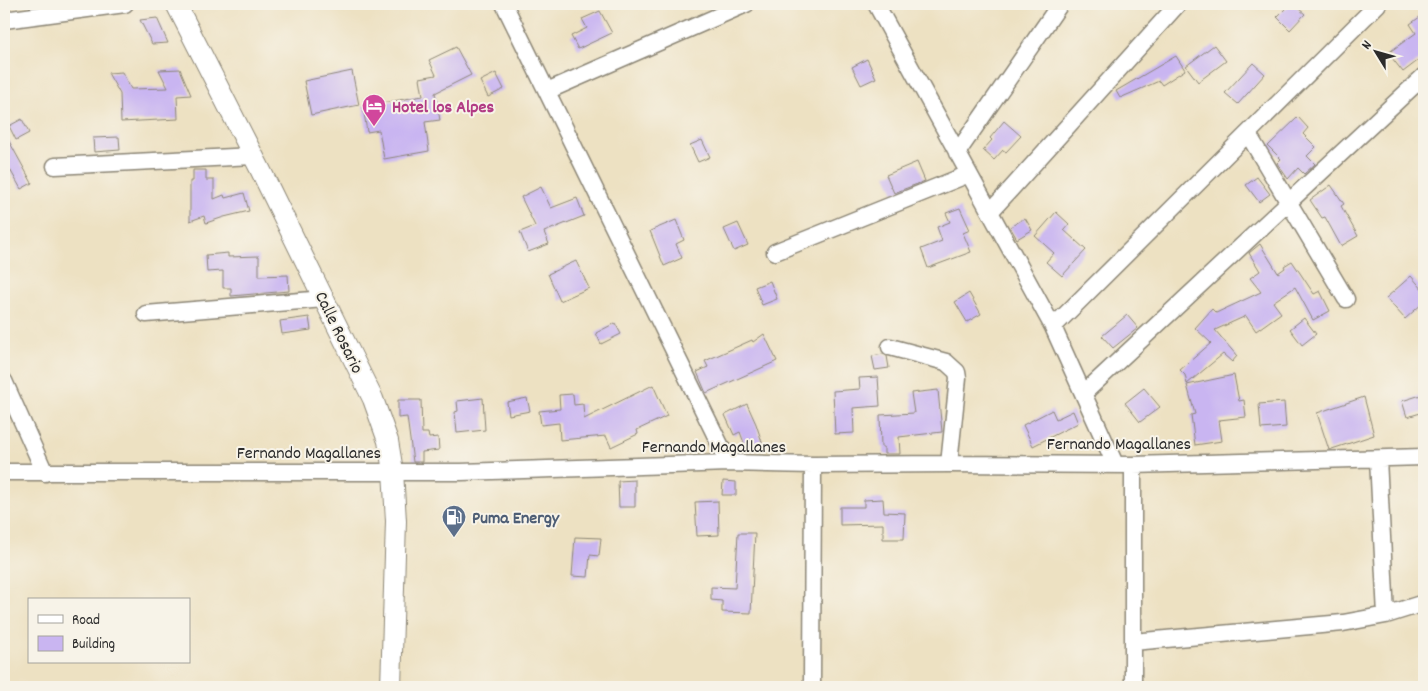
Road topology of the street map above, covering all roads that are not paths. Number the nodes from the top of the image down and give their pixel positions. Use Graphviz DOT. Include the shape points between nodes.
graph roads {
  1 [pos="125,4"];
  2 [pos="176,4"];
  3 [pos="504,4"];
  4 [pos="746,4"];
  5 [pos="876,4"];
  6 [pos="1060,4"];
  7 [pos="1178,4"];
  8 [pos="1378,4"];
  9 [pos="4,20"];
  10 [pos="1424,76"];
  11 [pos="547,91"];
  12 [pos="1248,134"];
  13 [pos="957,153"];
  14 [pos="252,156"];
  15 [pos="55,166"];
  16 [pos="969,174"];
  17 [pos="1290,204"];
  18 [pos="991,211"];
  19 [pos="775,252"];
  20 [pos="324,299"];
  21 [pos="1346,299"];
  22 [pos="146,314"];
  23 [pos="1053,327"];
  24 [pos="890,347"];
  25 [pos="4,381"];
  26 [pos="1084,393"];
  27 [pos="1424,457"];
  28 [pos="1378,459"];
  29 [pos="728,463"];
  30 [pos="949,464"];
  31 [pos="1115,464"];
  32 [pos="813,465"];
  33 [pos="1133,465"];
  34 [pos="394,471"];
  35 [pos="4,472"];
  36 [pos="45,473"];
  37 [pos="1424,603"];
  38 [pos="1386,615"];
  39 [pos="1133,642"];
  40 [pos="391,687"];
  41 [pos="812,687"];
  42 [pos="1133,687"];
  1 -- 9 [label="street"];
  2 -- 14 [label="main road, Calle Rosario"];
  3 -- 11 [label="street"];
  4 -- 11 [label="street"];
  5 -- 13 [label="street"];
  6 -- 13 [label="street"];
  7 -- 18 [label="street"];
  8 -- 12 [label="street"];
  10 -- 17 [label="street"];
  11 -- 29 [label="street"];
  12 -- 17 [label="street"];
  12 -- 23 [label="street"];
  13 -- 16 [label="street"];
  14 -- 15 [label="street"];
  14 -- 20 [label="main road, Calle Rosario"];
  16 -- 18 [label="street"];
  16 -- 19 [label="street"];
  17 -- 21 [label="street"];
  17 -- 26 [label="street"];
  18 -- 23 [label="street"];
  20 -- 22 [label="street"];
  20 -- 34 [label="main road, Calle Rosario" via="373,399 388,441"];
  23 -- 26 [label="street"];
  24 -- 30 [label="street" via="946,362 956,372"];
  25 -- 36 [label="street"];
  26 -- 31 [label="street"];
  27 -- 28 [label="street, Fernando Magallanes"];
  28 -- 33 [label="street, Fernando Magallanes"];
  28 -- 38 [label="street"];
  29 -- 32 [label="street, Fernando Magallanes"];
  29 -- 34 [label="street, Fernando Magallanes" via="461,472"];
  30 -- 31 [label="street, Fernando Magallanes"];
  30 -- 32 [label="street, Fernando Magallanes"];
  31 -- 33 [label="street, Fernando Magallanes"];
  32 -- 41 [label="street"];
  33 -- 39 [label="street"];
  34 -- 36 [label="street, Fernando Magallanes"];
  34 -- 40 [label="main road, Calle Rosario" via="396,521"];
  35 -- 36 [label="street, Fernando Magallanes"];
  37 -- 38 [label="street"];
  38 -- 39 [label="street" via="1343,623"];
  39 -- 42 [label="street"];
}
